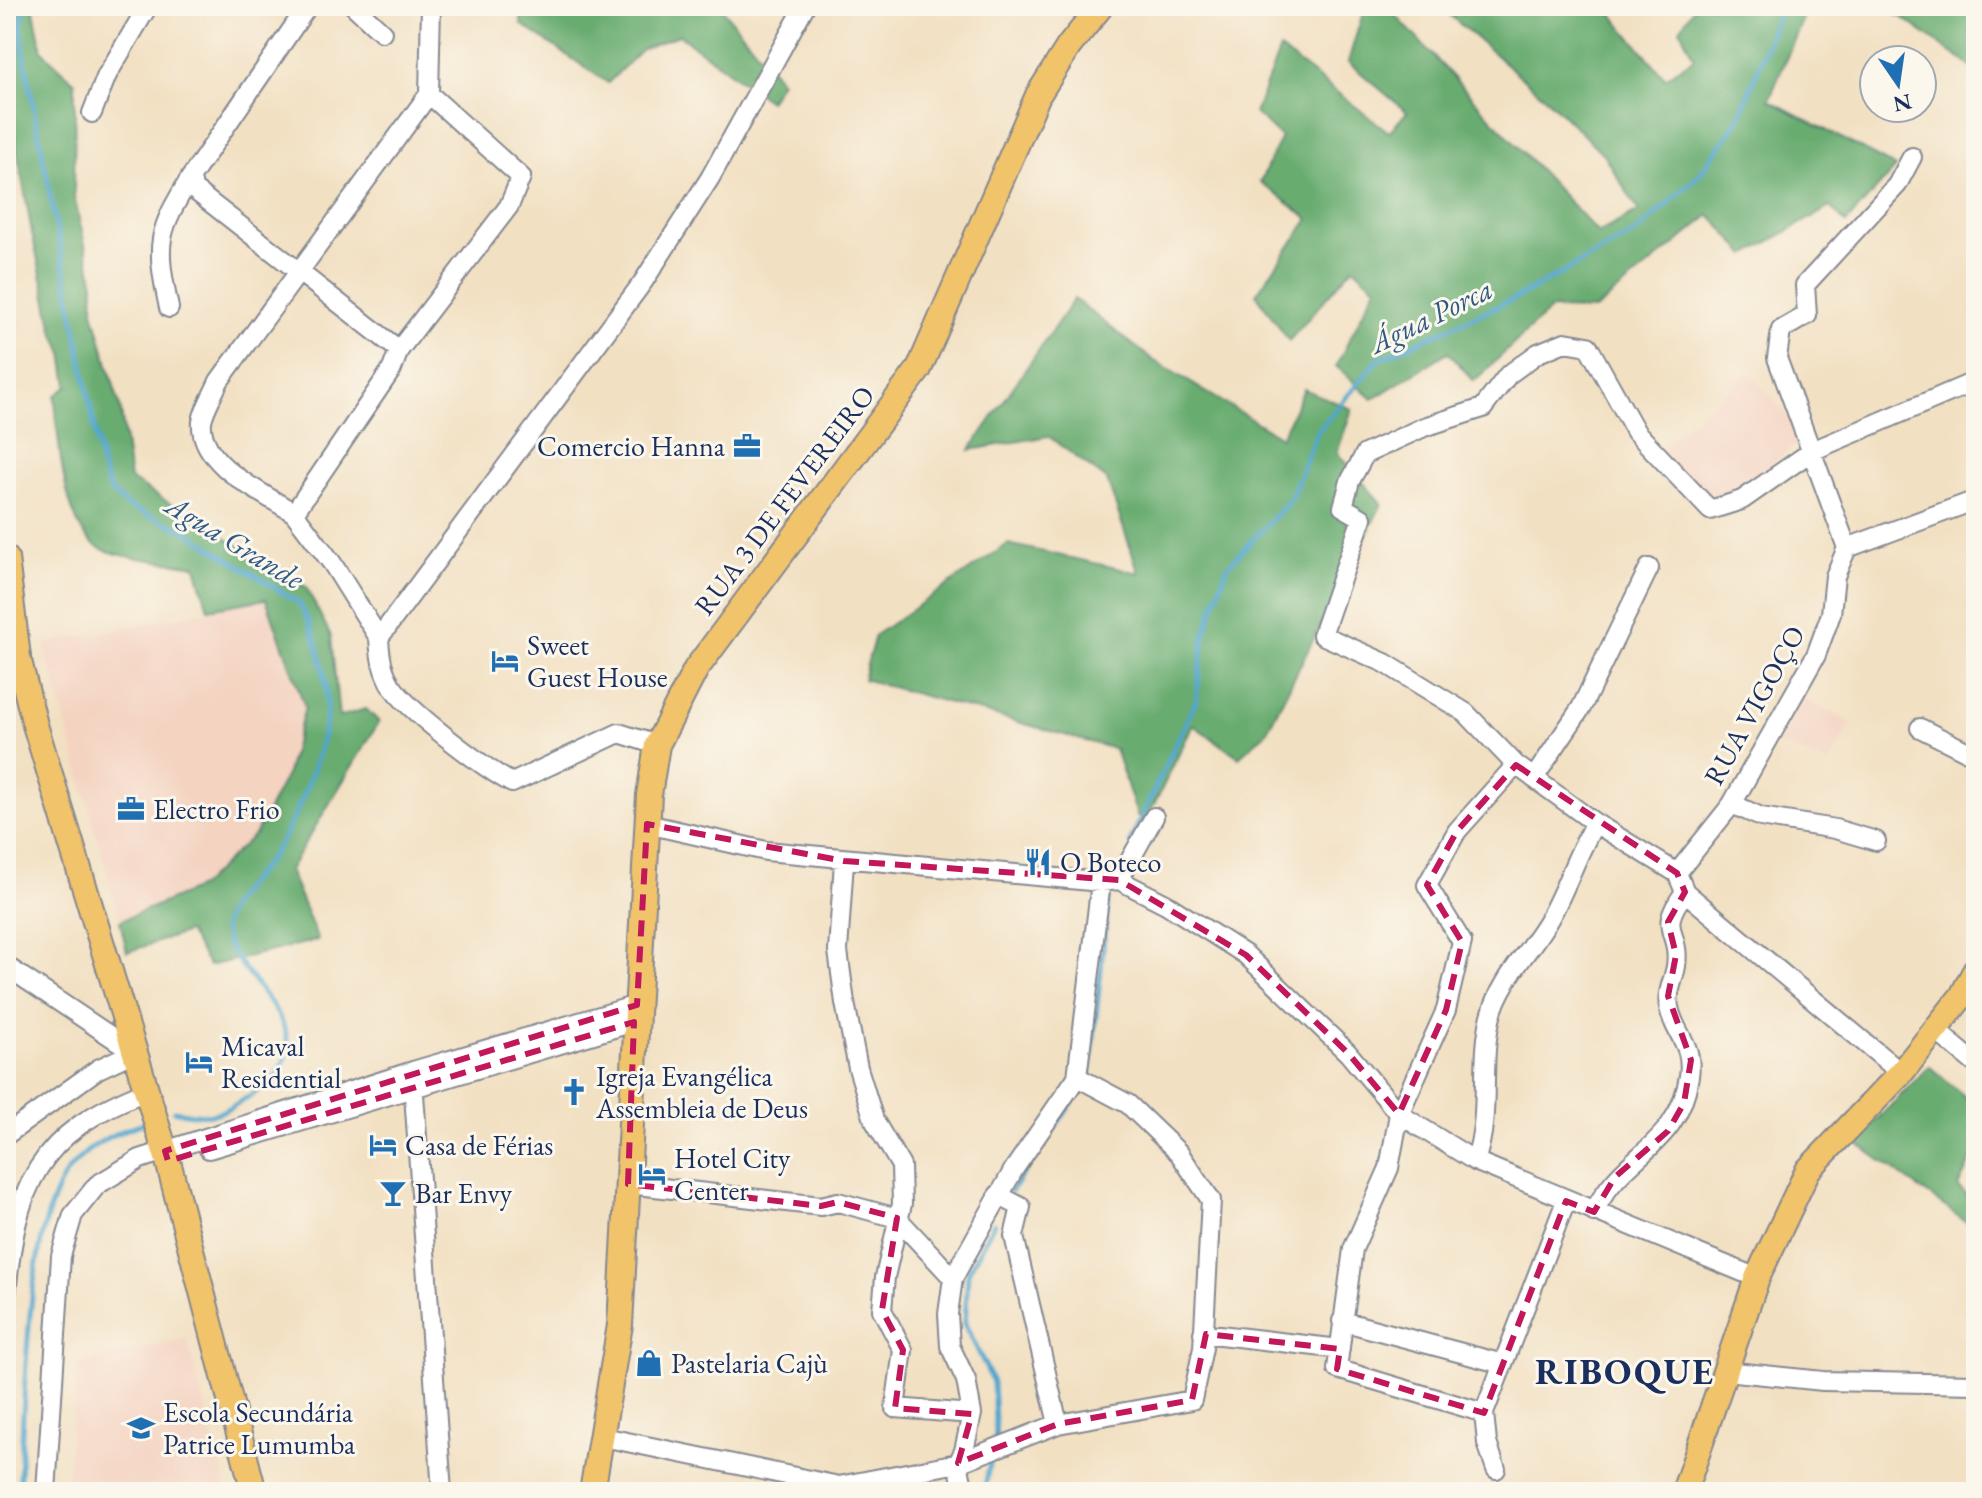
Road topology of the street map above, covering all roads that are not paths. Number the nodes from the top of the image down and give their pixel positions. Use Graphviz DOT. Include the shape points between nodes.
graph roads {
  1 [pos="148,6"];
  2 [pos="354,6"];
  3 [pos="431,6"];
  4 [pos="805,6"];
  5 [pos="1101,6"];
  6 [pos="308,7"];
  7 [pos="382,32"];
  8 [pos="429,94"];
  9 [pos="92,113"];
  10 [pos="1912,157"];
  11 [pos="191,177"];
  12 [pos="297,270"];
  13 [pos="169,308"];
  14 [pos="399,350"];
  15 [pos="1976,381"];
  16 [pos="1812,451"];
  17 [pos="1976,500"];
  18 [pos="294,513"];
  19 [pos="1847,548"];
  20 [pos="6,558"];
  21 [pos="1649,568"];
  22 [pos="379,638"];
  23 [pos="12,659"];
  24 [pos="1920,728"];
  25 [pos="657,745"];
  26 [pos="1976,756"];
  27 [pos="1516,765"];
  28 [pos="1534,778"];
  29 [pos="1732,804"];
  30 [pos="1154,817"];
  31 [pos="1595,823"];
  32 [pos="647,824"];
  33 [pos="1876,841"];
  34 [pos="844,861"];
  35 [pos="1677,873"];
  36 [pos="1110,881"];
  37 [pos="1685,892"];
  38 [pos="6,966"];
  39 [pos="1976,969"];
  40 [pos="1969,999"];
  41 [pos="636,1013"];
  42 [pos="1935,1030"];
  43 [pos="134,1052"];
  44 [pos="1976,1064"];
  45 [pos="1901,1073"];
  46 [pos="1077,1077"];
  47 [pos="414,1079"];
  48 [pos="146,1091"];
  49 [pos="1399,1114"];
  50 [pos="6,1135"];
  51 [pos="166,1156"];
  52 [pos="1475,1161"];
  53 [pos="628,1184"];
  54 [pos="998,1195"];
  55 [pos="1566,1201"];
  56 [pos="1594,1212"];
  57 [pos="897,1218"];
  58 [pos="953,1278"];
  59 [pos="1757,1278"];
  60 [pos="6,1297"];
  61 [pos="1342,1321"];
  62 [pos="1203,1333"];
  63 [pos="1340,1349"];
  64 [pos="1503,1364"];
  65 [pos="1725,1371"];
  66 [pos="1976,1384"];
  67 [pos="1484,1413"];
  68 [pos="972,1414"];
  69 [pos="1058,1424"];
  70 [pos="603,1437"];
  71 [pos="958,1463"];
  72 [pos="1496,1469"];
  73 [pos="46,1492"];
  74 [pos="254,1492"];
  75 [pos="442,1492"];
  76 [pos="592,1492"];
  77 [pos="964,1492"];
  78 [pos="1684,1492"];
  1 -- 9 [label="street" via="107,75"];
  2 -- 7 [label="street"];
  3 -- 8 [label="street"];
  4 -- 22 [label="street" via="710,178 643,282"];
  5 -- 25 [label="main road, RUA 3 DE FEVEREIRO" via="1038,95 919,369 696,669"];
  6 -- 11 [label="street"];
  8 -- 12 [label="street"];
  8 -- 14 [label="street" via="521,177 509,206"];
  10 -- 16 [label="street" via="1897,185 1805,285 1807,315 1781,330 1777,358"];
  11 -- 12 [label="street" via="193,189"];
  11 -- 13 [label="street" via="163,223 160,267"];
  12 -- 14 [label="street"];
  12 -- 18 [label="street" via="219,381 202,421 207,449"];
  14 -- 18 [label="street" via="392,369"];
  15 -- 16 [label="street"];
  16 -- 19 [label="street"];
  16 -- 27 [label="street" via="1742,500 1710,510 1636,432 1588,346 1565,342 1538,353 1508,375 1483,408 1365,454 1343,507 1362,518 1322,635 1385,663 1466,713"];
  17 -- 19 [label="street"];
  18 -- 22 [label="street"];
  19 -- 29 [label="street, RUA VIGOÇO" via="1835,576 1826,636"];
  20 -- 23 [label="main road"];
  21 -- 28 [label="street" via="1581,708"];
  22 -- 25 [label="street" via="381,665 393,688 483,768 512,783 619,733"];
  23 -- 43 [label="main road"];
  24 -- 26 [label="street"];
  25 -- 32 [label="main road, RUA 3 DE FEVEREIRO"];
  27 -- 28 [label="street"];
  27 -- 49 [label="street" via="1457,831 1427,885 1462,942 1446,1010"];
  28 -- 31 [label="street"];
  29 -- 33 [label="street" via="1761,817"];
  29 -- 35 [label="street, RUA VIGOÇO"];
  30 -- 36 [label="street"];
  31 -- 35 [label="street"];
  31 -- 52 [label="street" via="1550,916 1492,1011 1484,1134"];
  32 -- 34 [label="street" via="766,851"];
  32 -- 41 [label="main road, RUA 3 DE FEVEREIRO"];
  34 -- 36 [label="street"];
  34 -- 57 [label="street" via="838,951 845,1003 874,1120 901,1166"];
  35 -- 37 [label="street"];
  36 -- 46 [label="street"];
  36 -- 49 [label="street" via="1166,904 1246,955 1348,1053"];
  37 -- 45 [label="street"];
  37 -- 56 [label="street" via="1668,922 1676,955 1669,1009 1691,1060 1684,1103 1668,1131 1615,1177"];
  38 -- 43 [label="street"];
  39 -- 40 [label="main road"];
  40 -- 42 [label="main road"];
  41 -- 47 [label="street"];
  41 -- 53 [label="main road, RUA 3 DE FEVEREIRO"];
  42 -- 44 [label="street"];
  42 -- 45 [label="main road"];
  43 -- 48 [label="main road"];
  43 -- 50 [label="street" via="98,1069"];
  45 -- 59 [label="main road" via="1808,1170"];
  46 -- 54 [label="street"];
  46 -- 62 [label="street" via="1128,1104 1179,1153 1211,1200"];
  47 -- 51 [label="street"];
  47 -- 75 [label="street"];
  48 -- 51 [label="main road"];
  48 -- 60 [label="street" via="86,1119 39,1165 14,1225"];
  49 -- 52 [label="street"];
  49 -- 61 [label="street" via="1389,1168 1353,1249"];
  51 -- 73 [label="street" via="140,1159 97,1185 73,1215 61,1256"];
  51 -- 74 [label="main road"];
  52 -- 55 [label="street"];
  53 -- 57 [label="street" via="821,1206 838,1202"];
  53 -- 70 [label="main road, RUA 3 DE FEVEREIRO" via="620,1325"];
  54 -- 58 [label="street"];
  54 -- 69 [label="street" via="1021,1207 1014,1236"];
  55 -- 56 [label="street"];
  55 -- 64 [label="street"];
  56 -- 59 [label="street"];
  57 -- 58 [label="street"];
  57 -- 68 [label="street" via="882,1310 903,1350 895,1408"];
  58 -- 68 [label="street" via="950,1346 966,1380"];
  59 -- 65 [label="main road"];
  61 -- 63 [label="street"];
  61 -- 64 [label="street"];
  62 -- 63 [label="street"];
  62 -- 69 [label="street" via="1192,1400"];
  63 -- 67 [label="street" via="1337,1369"];
  64 -- 67 [label="street"];
  65 -- 66 [label="street" via="1823,1381"];
  65 -- 78 [label="main road"];
  67 -- 72 [label="street"];
  68 -- 71 [label="street"];
  69 -- 71 [label="street"];
  70 -- 71 [label="street" via="839,1486"];
  70 -- 76 [label="main road, RUA 3 DE FEVEREIRO"];
  71 -- 77 [label="street"];
}
